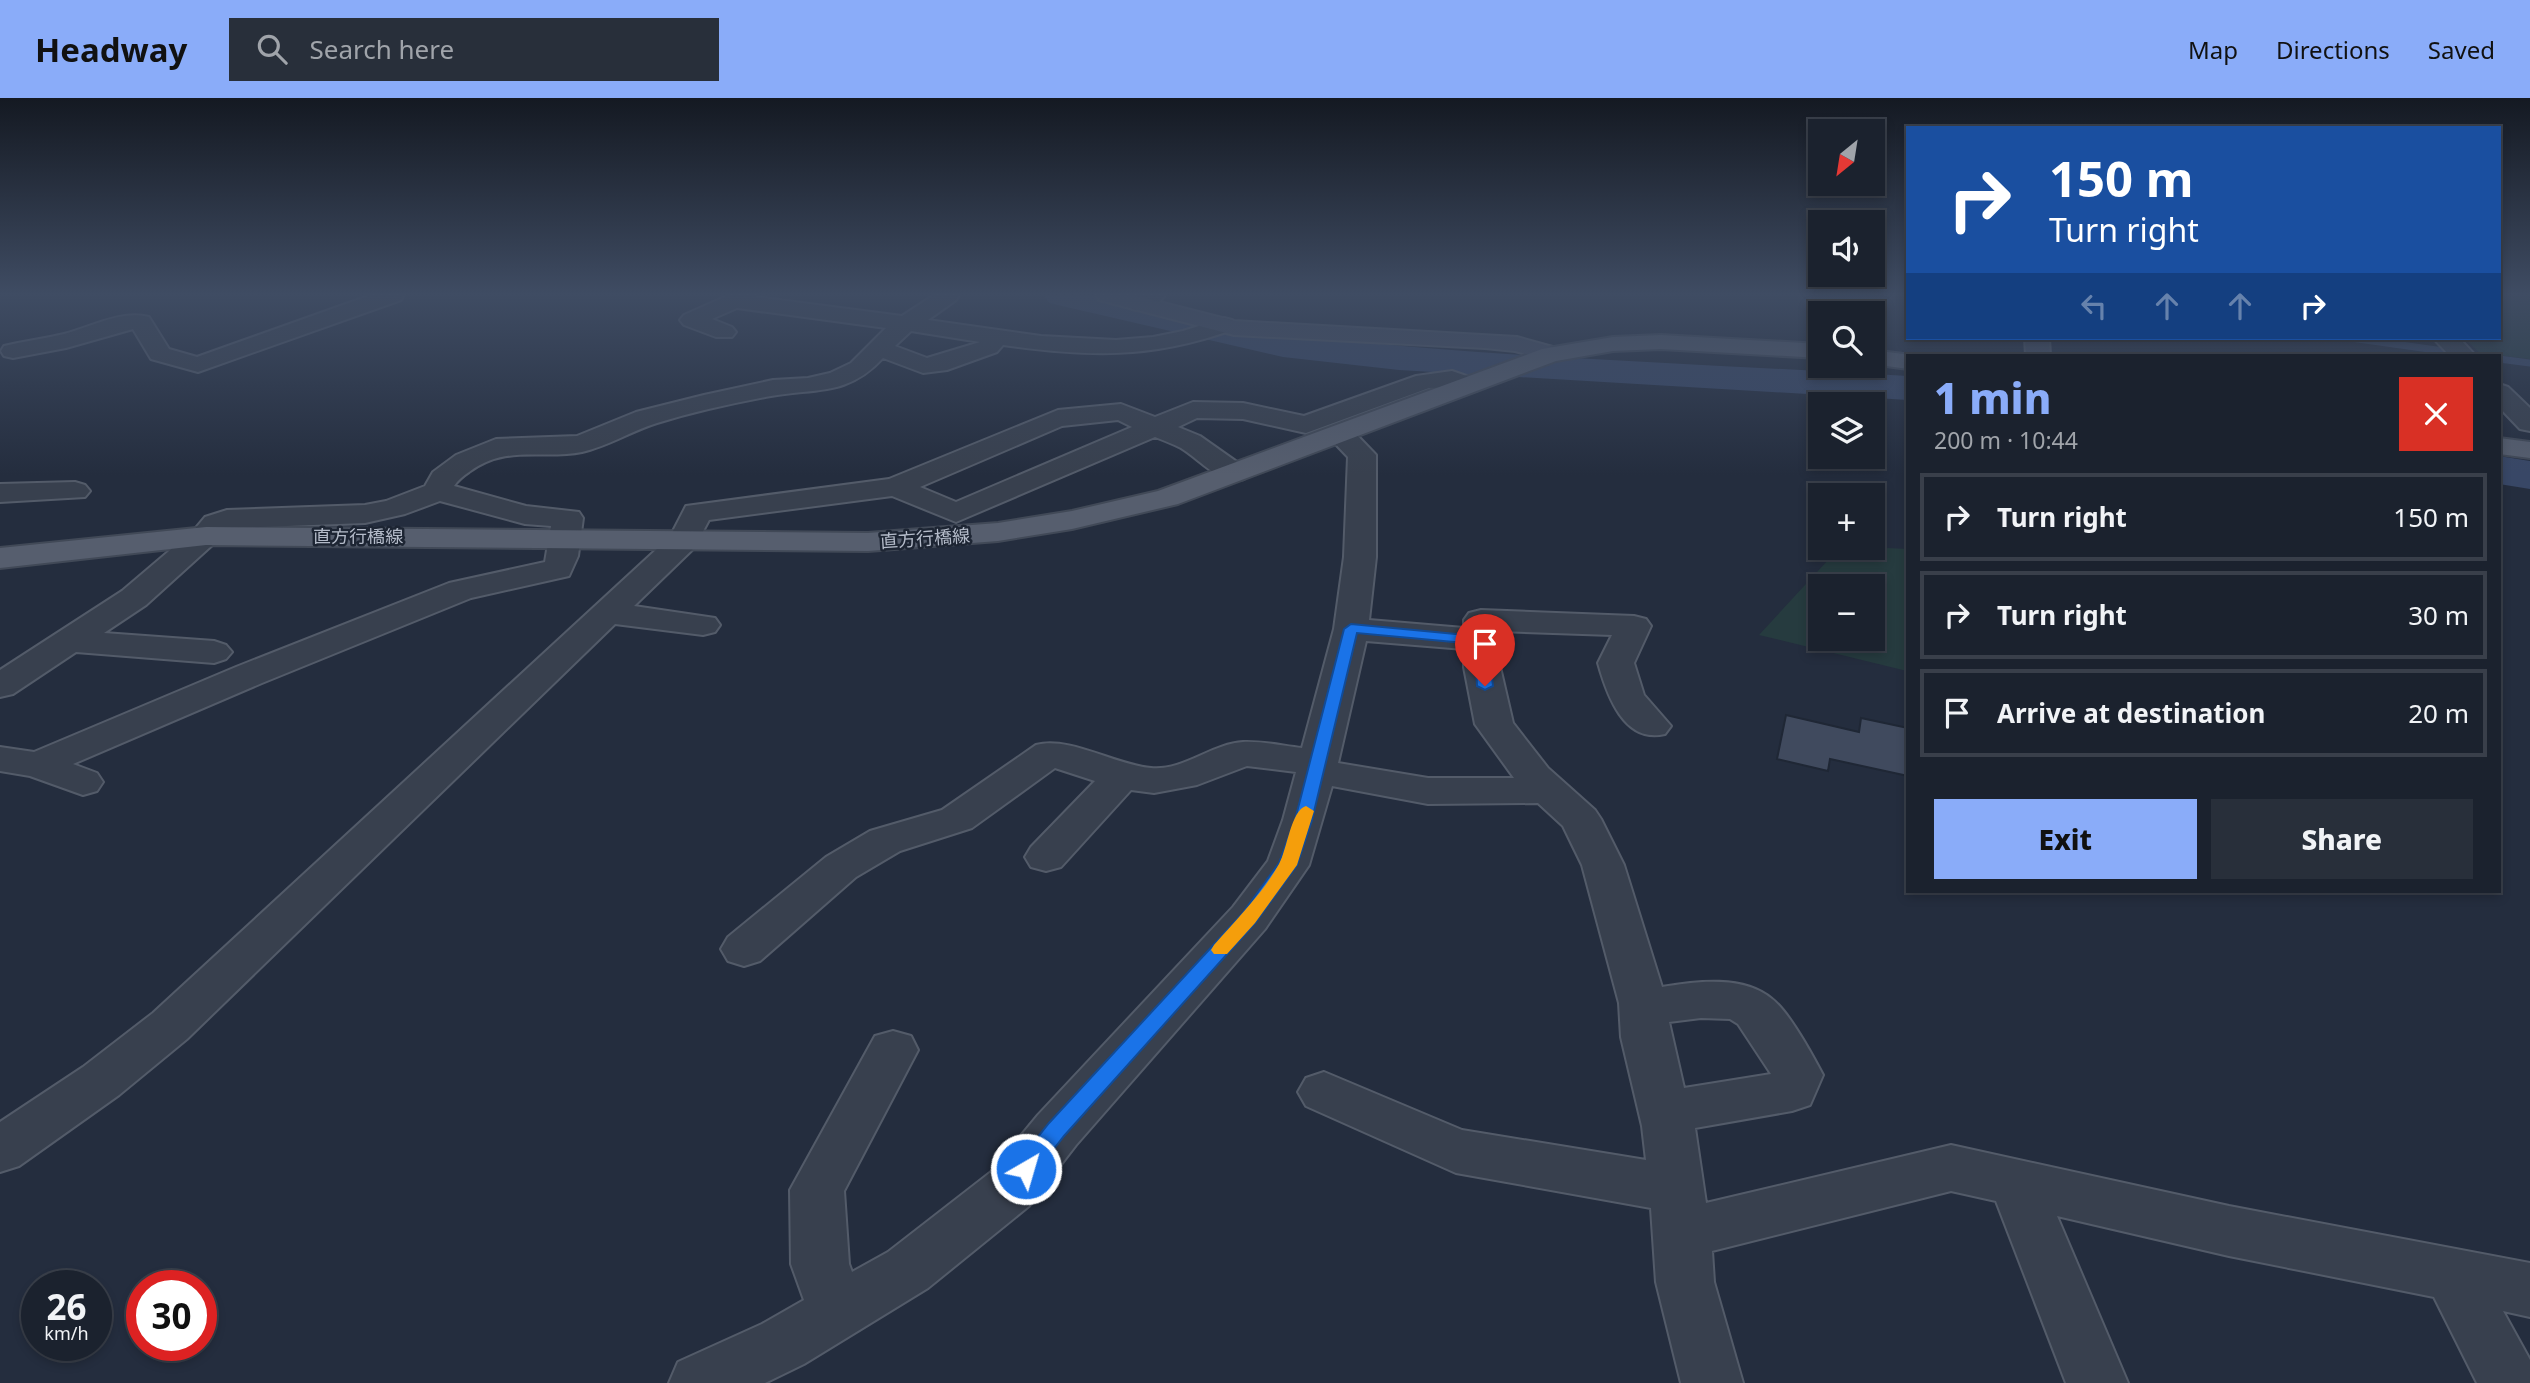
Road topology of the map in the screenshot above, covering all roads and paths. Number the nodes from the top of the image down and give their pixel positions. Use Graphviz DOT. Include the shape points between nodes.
graph roads {
  1 [pos="160,355"];
  2 [pos="224,355"];
  3 [pos="872,355"];
  4 [pos="900,355"];
  5 [pos="966,355"];
  6 [pos="1548,355"];
  7 [pos="1885,359"];
  8 [pos="1906,362"];
  9 [pos="1469,385"];
  10 [pos="2501,394"];
  11 [pos="2530,423"];
  12 [pos="1157,426"];
  13 [pos="1340,435"];
  14 [pos="2501,446"];
  15 [pos="2530,450"];
  16 [pos="1234,473"];
  17 [pos="895,487"];
  18 [pos="75,491"];
  19 [pos="438,491"];
  20 [pos="0,493"];
  21 [pos="206,536"];
  22 [pos="563,538"];
  23 [pos="683,541"];
  24 [pos="0,558"];
  25 [pos="607,613"];
  26 [pos="703,625"];
  27 [pos="1351,629"];
  28 [pos="1482,640"];
  29 [pos="69,641"];
  30 [pos="214,652"];
  31 [pos="0,686"];
  32 [pos="1652,726"];
  33 [pos="0,760"];
  34 [pos="38,765"];
  35 [pos="1317,766"];
  36 [pos="1122,776"];
  37 [pos="83,782"];
  38 [pos="1549,790"];
  39 [pos="1046,857"];
  40 [pos="744,948"];
  41 [pos="1643,1009"];
  42 [pos="893,1050"];
  43 [pos="1324,1092"];
  44 [pos="1665,1112"];
  45 [pos="0,1150"];
  46 [pos="2016,1183"];
  47 [pos="1679,1210"];
  48 [pos="2452,1275"];
  49 [pos="2530,1290"];
  50 [pos="838,1312"];
  51 [pos="700,1383"];
  52 [pos="1712,1383"];
  53 [pos="2097,1383"];
  54 [pos="2509,1383"];
  1 -- 2 [label="street" via="198,365"];
  3 -- 19 [label="street" via="860,368 838,379 704,403 645,418 579,444 506,444 466,461 443,478"];
  4 -- 5 [label="street" via="923,366"];
  6 -- 9 [label="main road, 直方行橋線"];
  7 -- 8 [label="main road"];
  9 -- 12 [label="street" via="1452,379 1425,382 1306,425 1243,411 1193,410"];
  9 -- 13 [label="main road, 直方行橋線"];
  10 -- 11 [label="street"];
  12 -- 16 [label="street" via="1215,457"];
  12 -- 17 [label="street" via="1121,412 1058,418"];
  12 -- 17 [label="street" via="957,513"];
  13 -- 16 [label="main road, 直方行橋線"];
  13 -- 27 [label="street" via="1362,455 1360,557"];
  14 -- 15 [label="main road"];
  16 -- 23 [label="main road, 直方行橋線" via="1167,498 998,532 868,542"];
  17 -- 23 [label="street" via="697,512"];
  18 -- 20 [label="street"];
  19 -- 21 [label="street" via="365,514 228,519 216,523"];
  19 -- 22 [label="street" via="525,515 568,518"];
  21 -- 22 [label="main road, 直方行橋線"];
  21 -- 24 [label="main road, 直方行橋線"];
  21 -- 29 [label="street" via="134,598"];
  22 -- 23 [label="main road, 直方行橋線"];
  22 -- 34 [label="street" via="565,555 558,569 461,590"];
  23 -- 25 [label="street"];
  25 -- 26 [label="street"];
  25 -- 45 [label="street" via="170,1026 101,1082"];
  27 -- 28 [label="street"];
  27 -- 35 [label="street"];
  28 -- 32 [label="street" via="1481,620 1634,626 1616,663 1626,698"];
  28 -- 38 [label="street" via="1482,667 1494,724"];
  29 -- 30 [label="street"];
  29 -- 31 [label="street"];
  33 -- 34 [label="street"];
  34 -- 37 [label="street"];
  35 -- 36 [label="street" via="1243,754 1197,773 1154,780"];
  35 -- 38 [label="street" via="1428,791"];
  35 -- 50 [label="street" via="1288,865 1249,918 1057,1130 1010,1189 908,1270"];
  36 -- 39 [label="street"];
  36 -- 40 [label="street" via="1050,753 957,819 885,841 841,867"];
  38 -- 41 [label="street" via="1580,818 1604,865"];
  41 -- 44 [label="street"];
  41 -- 44 [label="street" via="1730,999 1755,1011 1798,1075 1792,1091"];
  42 -- 50 [label="street" via="817,1191 820,1264"];
  43 -- 47 [label="street" via="1456,1151"];
  44 -- 47 [label="street"];
  46 -- 47 [label="street" via="1951,1168 1724,1225"];
  46 -- 48 [label="street"];
  46 -- 53 [label="street"];
  47 -- 52 [label="street" via="1685,1282"];
  48 -- 49 [label="street"];
  48 -- 54 [label="street"];
  50 -- 51 [label="street"];
}
